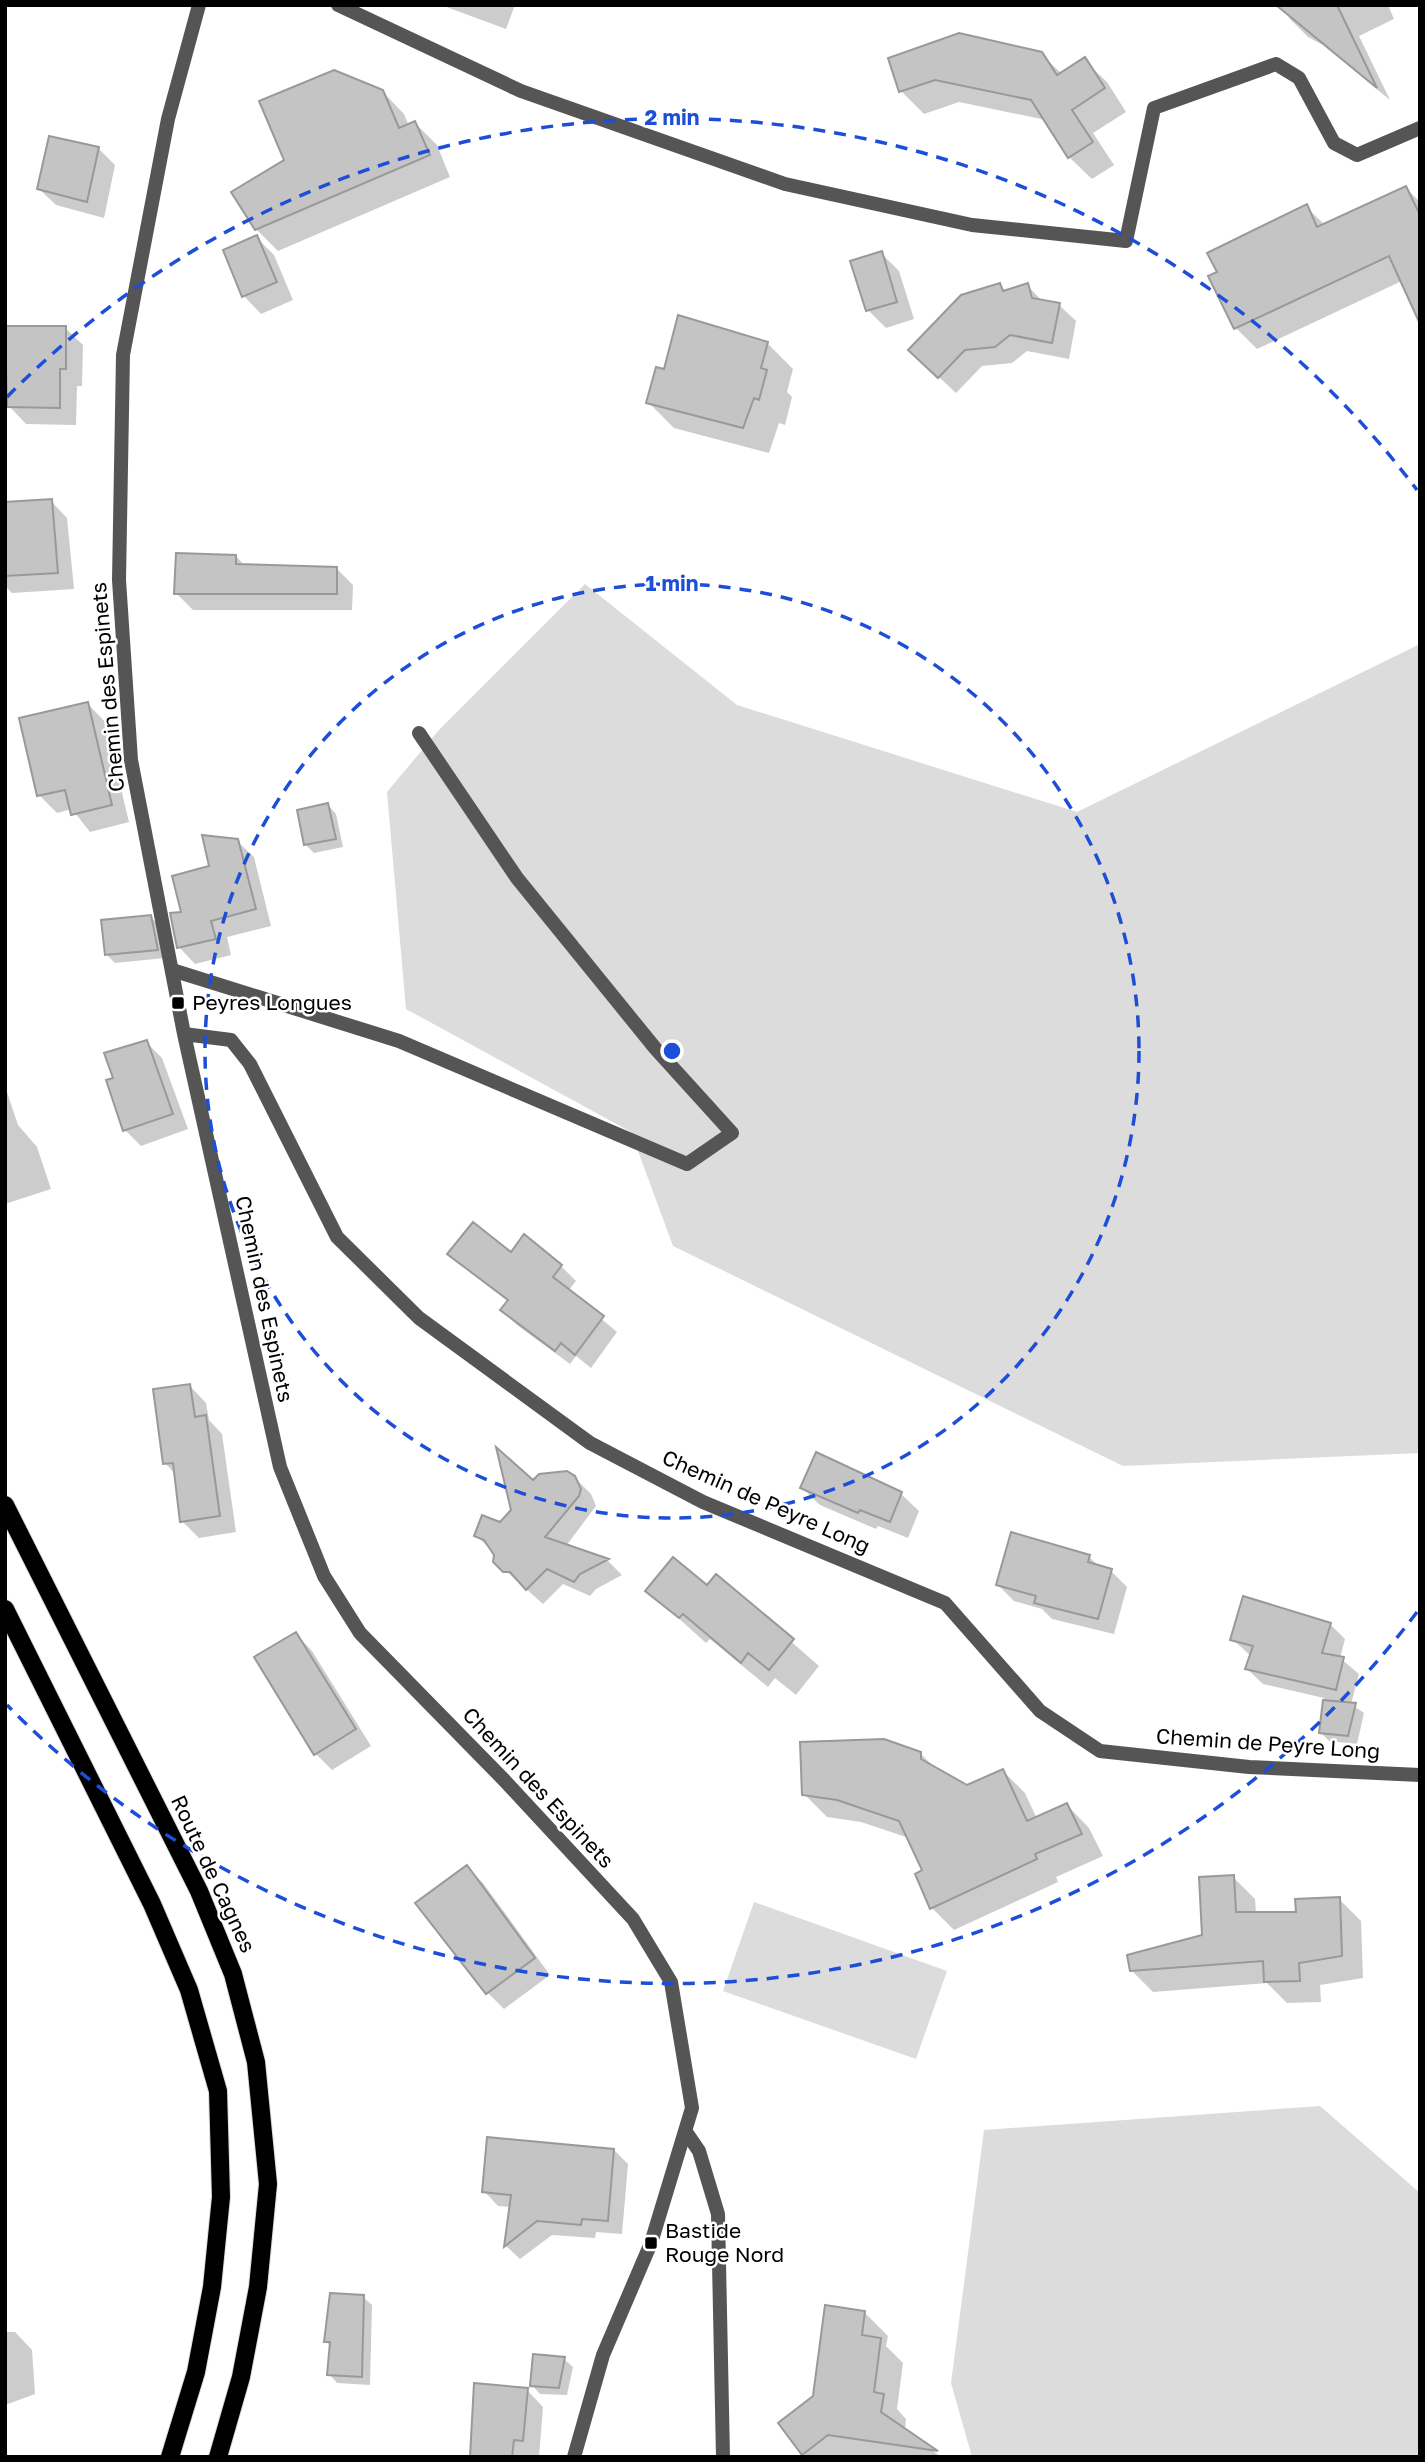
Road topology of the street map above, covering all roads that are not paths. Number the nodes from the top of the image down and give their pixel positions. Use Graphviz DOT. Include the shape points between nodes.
graph roads {
  1 [pos="199,5"];
  2 [pos="338,5"];
  3 [pos="1420,128"];
  4 [pos="419,733"];
  5 [pos="172,970"];
  6 [pos="184,1034"];
  7 [pos="5,1505"];
  8 [pos="5,1609"];
  9 [pos="1420,1775"];
  10 [pos="686,2132"];
  11 [pos="170,2457"];
  12 [pos="218,2457"];
  13 [pos="574,2457"];
  14 [pos="723,2457"];
  1 -- 5 [label="street, Chemin des Espinets" via="168,120 122,355 119,580 131,760"];
  2 -- 3 [label="street" via="521,91 771,179 972,225 1126,241 1154,108 1276,64 1299,78 1334,144 1357,155"];
  4 -- 5 [label="street" via="517,878 655,1048 732,1133 687,1164 398,1041"];
  5 -- 6 [label="street, Chemin des Espinets"];
  6 -- 9 [label="street, Chemin de Peyre Long" via="231,1040 250,1064 337,1237 419,1318 590,1443 703,1502 945,1603 1040,1710 1100,1751 1249,1767"];
  6 -- 10 [label="street, Chemin des Espinets" via="280,1467 324,1576 359,1633 633,1919 671,1982 692,2108"];
  7 -- 12 [label="main road, Route de Cagnes" via="199,1891 233,1974 256,2062 268,2184 258,2287 242,2377"];
  8 -- 11 [label="main road" via="152,1904 189,1990 218,2091 221,2197 212,2287 196,2372"];
  10 -- 13 [label="street, Chemin des Espinets" via="651,2243 603,2355"];
  10 -- 14 [label="street" via="699,2151 718,2214"];
}
